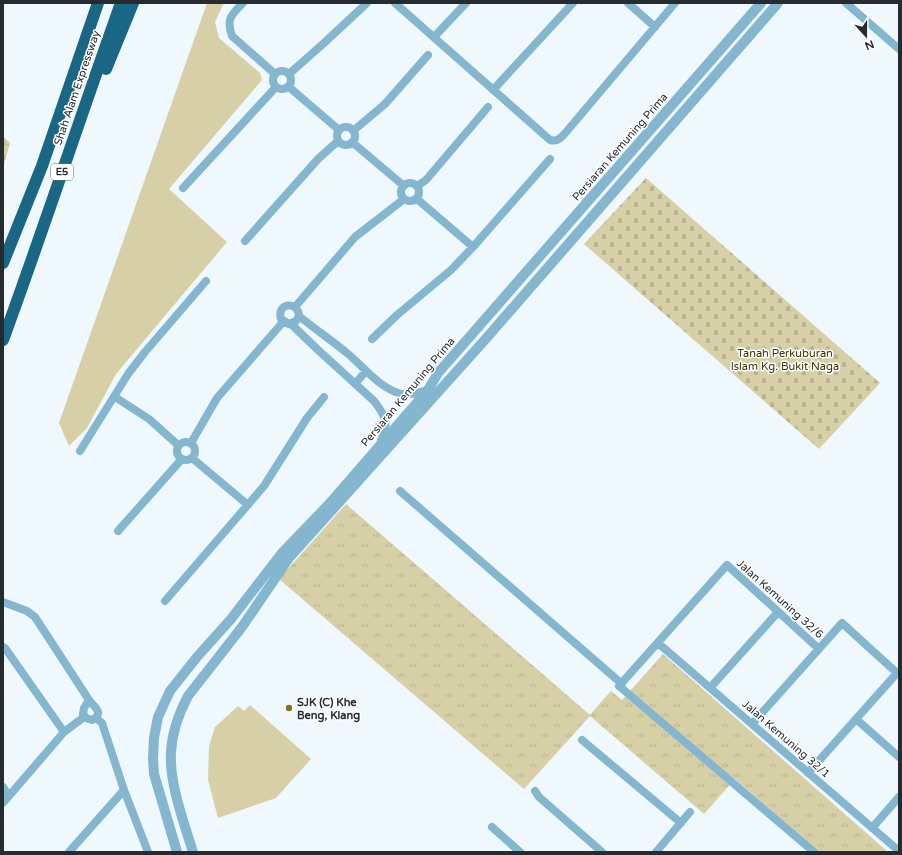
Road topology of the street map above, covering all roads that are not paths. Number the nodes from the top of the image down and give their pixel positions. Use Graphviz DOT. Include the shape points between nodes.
graph roads {
  1 [pos="98,3"];
  2 [pos="121,3"];
  3 [pos="133,3"];
  4 [pos="243,3"];
  5 [pos="367,3"];
  6 [pos="395,3"];
  7 [pos="466,3"];
  8 [pos="573,3"];
  9 [pos="628,3"];
  10 [pos="675,3"];
  11 [pos="761,3"];
  12 [pos="778,3"];
  13 [pos="846,3"];
  14 [pos="655,26"];
  15 [pos="434,37"];
  16 [pos="899,49"];
  17 [pos="428,55"];
  18 [pos="275,74"];
  19 [pos="288,74"];
  20 [pos="276,87"];
  21 [pos="289,87"];
  22 [pos="494,90"];
  23 [pos="488,107"];
  24 [pos="80,118"];
  25 [pos="339,130"];
  26 [pos="353,130"];
  27 [pos="338,142"];
  28 [pos="352,142"];
  29 [pos="550,159"];
  30 [pos="404,186"];
  31 [pos="417,186"];
  32 [pos="183,188"];
  33 [pos="404,199"];
  34 [pos="417,199"];
  35 [pos="245,241"];
  36 [pos="473,247"];
  37 [pos="3,264"];
  38 [pos="206,282"];
  39 [pos="295,307"];
  40 [pos="299,316"];
  41 [pos="287,323"];
  42 [pos="372,339"];
  43 [pos="3,340"];
  44 [pos="366,371"];
  45 [pos="355,384"];
  46 [pos="428,390"];
  47 [pos="115,397"];
  48 [pos="324,397"];
  49 [pos="191,443"];
  50 [pos="178,445"];
  51 [pos="80,450"];
  52 [pos="375,451"];
  53 [pos="192,458"];
  54 [pos="181,460"];
  55 [pos="400,491"];
  56 [pos="248,505"];
  57 [pos="118,531"];
  58 [pos="166,601"];
  59 [pos="3,602"];
  60 [pos="241,606"];
  61 [pos="778,612"];
  62 [pos="251,614"];
  63 [pos="658,643"];
  64 [pos="3,647"];
  65 [pos="819,649"];
  66 [pos="622,684"];
  67 [pos="710,688"];
  68 [pos="89,700"];
  69 [pos="84,717"];
  70 [pos="96,718"];
  71 [pos="856,719"];
  72 [pos="752,724"];
  73 [pos="64,732"];
  74 [pos="582,740"];
  75 [pos="899,757"];
  76 [pos="808,773"];
  77 [pos="3,787"];
  78 [pos="124,790"];
  79 [pos="535,791"];
  80 [pos="9,796"];
  81 [pos="899,797"];
  82 [pos="3,803"];
  83 [pos="690,812"];
  84 [pos="681,823"];
  85 [pos="492,827"];
  86 [pos="872,828"];
  87 [pos="69,852"];
  88 [pos="148,852"];
  89 [pos="177,852"];
  90 [pos="193,852"];
  91 [pos="520,852"];
  92 [pos="602,852"];
  93 [pos="656,852"];
  94 [pos="814,852"];
  95 [pos="899,852"];
  1 -- 37 [label="highway, Shah Alam Expressway / E5" via="42,166"];
  2 -- 24 [label="highway, Shah Alam Expressway / E5"];
  3 -- 24 [label="highway" via="101,82"];
  4 -- 18 [label="street" via="229,20 232,36"];
  5 -- 19 [label="street"];
  6 -- 15 [label="street"];
  7 -- 15 [label="street"];
  8 -- 22 [label="street"];
  9 -- 14 [label="street"];
  10 -- 14 [label="street"];
  11 -- 46 [label="street, Persiaran Kemuning Prima" via="438,373"];
  12 -- 62 [label="street, Persiaran Kemuning Prima" via="484,342 289,558"];
  13 -- 16 [label="street"];
  14 -- 22 [label="street" via="557,140 550,140"];
  15 -- 22 [label="street"];
  17 -- 26 [label="street" via="385,104"];
  18 -- 19 [label="street" via="283,71"];
  18 -- 20 [label="street" via="273,79"];
  19 -- 21 [label="street" via="291,82"];
  20 -- 21 [label="street" via="283,90"];
  20 -- 32 [label="street"];
  21 -- 25 [label="street"];
  23 -- 31 [label="street" via="426,180"];
  24 -- 43 [label="highway, Shah Alam Expressway / E5"];
  25 -- 26 [label="street" via="346,127"];
  25 -- 27 [label="street"];
  26 -- 28 [label="street" via="355,136"];
  27 -- 28 [label="street" via="345,145"];
  27 -- 35 [label="street" via="318,159"];
  28 -- 30 [label="street"];
  29 -- 36 [label="street"];
  30 -- 31 [label="street" via="412,183"];
  30 -- 33 [label="street" via="401,194"];
  31 -- 34 [label="street" via="420,191"];
  33 -- 34 [label="street"];
  33 -- 39 [label="street" via="355,237"];
  34 -- 36 [label="street"];
  36 -- 42 [label="street" via="451,270"];
  38 -- 47 [label="street" via="145,352"];
  39 -- 40 [label="street"];
  39 -- 41 [label="street" via="289,305 281,310 280,316"];
  40 -- 41 [label="street" via="296,321"];
  40 -- 44 [label="street"];
  41 -- 45 [label="street"];
  41 -- 49 [label="street" via="218,398"];
  44 -- 45 [label="street"];
  44 -- 46 [label="street" via="388,389 402,394"];
  45 -- 52 [label="street" via="374,401 385,419 385,432"];
  46 -- 52 [label="street, Persiaran Kemuning Prima"];
  47 -- 50 [label="street" via="148,419"];
  47 -- 51 [label="street"];
  48 -- 56 [label="street" via="307,418 264,486"];
  49 -- 50 [label="street" via="183,442"];
  49 -- 53 [label="street" via="195,450"];
  50 -- 54 [label="street" via="176,453"];
  52 -- 60 [label="street, Persiaran Kemuning Prima" via="282,553"];
  53 -- 54 [label="street" via="187,461"];
  53 -- 56 [label="street"];
  54 -- 57 [label="street"];
  55 -- 66 [label="street"];
  56 -- 58 [label="street"];
  59 -- 68 [label="street" via="27,611 35,617"];
  60 -- 62 [label="street"];
  60 -- 89 [label="street, Persiaran Kemuning Prima" via="170,691 158,717 154,738 154,774"];
  61 -- 63 [label="street, Jalan Kemuning 32/6" via="727,565"];
  61 -- 65 [label="street, Jalan Kemuning 32/6"];
  61 -- 67 [label="street"];
  62 -- 90 [label="street, Persiaran Kemuning Prima" via="188,696 175,730 171,752 172,776"];
  63 -- 66 [label="street"];
  63 -- 67 [label="street, Jalan Kemuning 32/1"];
  64 -- 73 [label="street"];
  65 -- 71 [label="street" via="842,623 897,673"];
  65 -- 72 [label="street"];
  66 -- 94 [label="street" via="619,686"];
  67 -- 72 [label="street, Jalan Kemuning 32/1"];
  68 -- 69 [label="street" via="83,711"];
  68 -- 70 [label="street" via="98,709"];
  69 -- 70 [label="street" via="90,720"];
  69 -- 73 [label="street"];
  70 -- 78 [label="street" via="102,723"];
  71 -- 75 [label="street"];
  71 -- 76 [label="street"];
  72 -- 76 [label="street, Jalan Kemuning 32/1"];
  73 -- 80 [label="street"];
  74 -- 84 [label="street"];
  76 -- 86 [label="street, Jalan Kemuning 32/1"];
  77 -- 80 [label="street"];
  78 -- 87 [label="street"];
  78 -- 88 [label="street"];
  79 -- 92 [label="street"];
  80 -- 82 [label="street"];
  81 -- 86 [label="street"];
  83 -- 84 [label="street"];
  84 -- 93 [label="street"];
  85 -- 91 [label="street"];
  86 -- 95 [label="street, Jalan Kemuning 32/1"];
}
